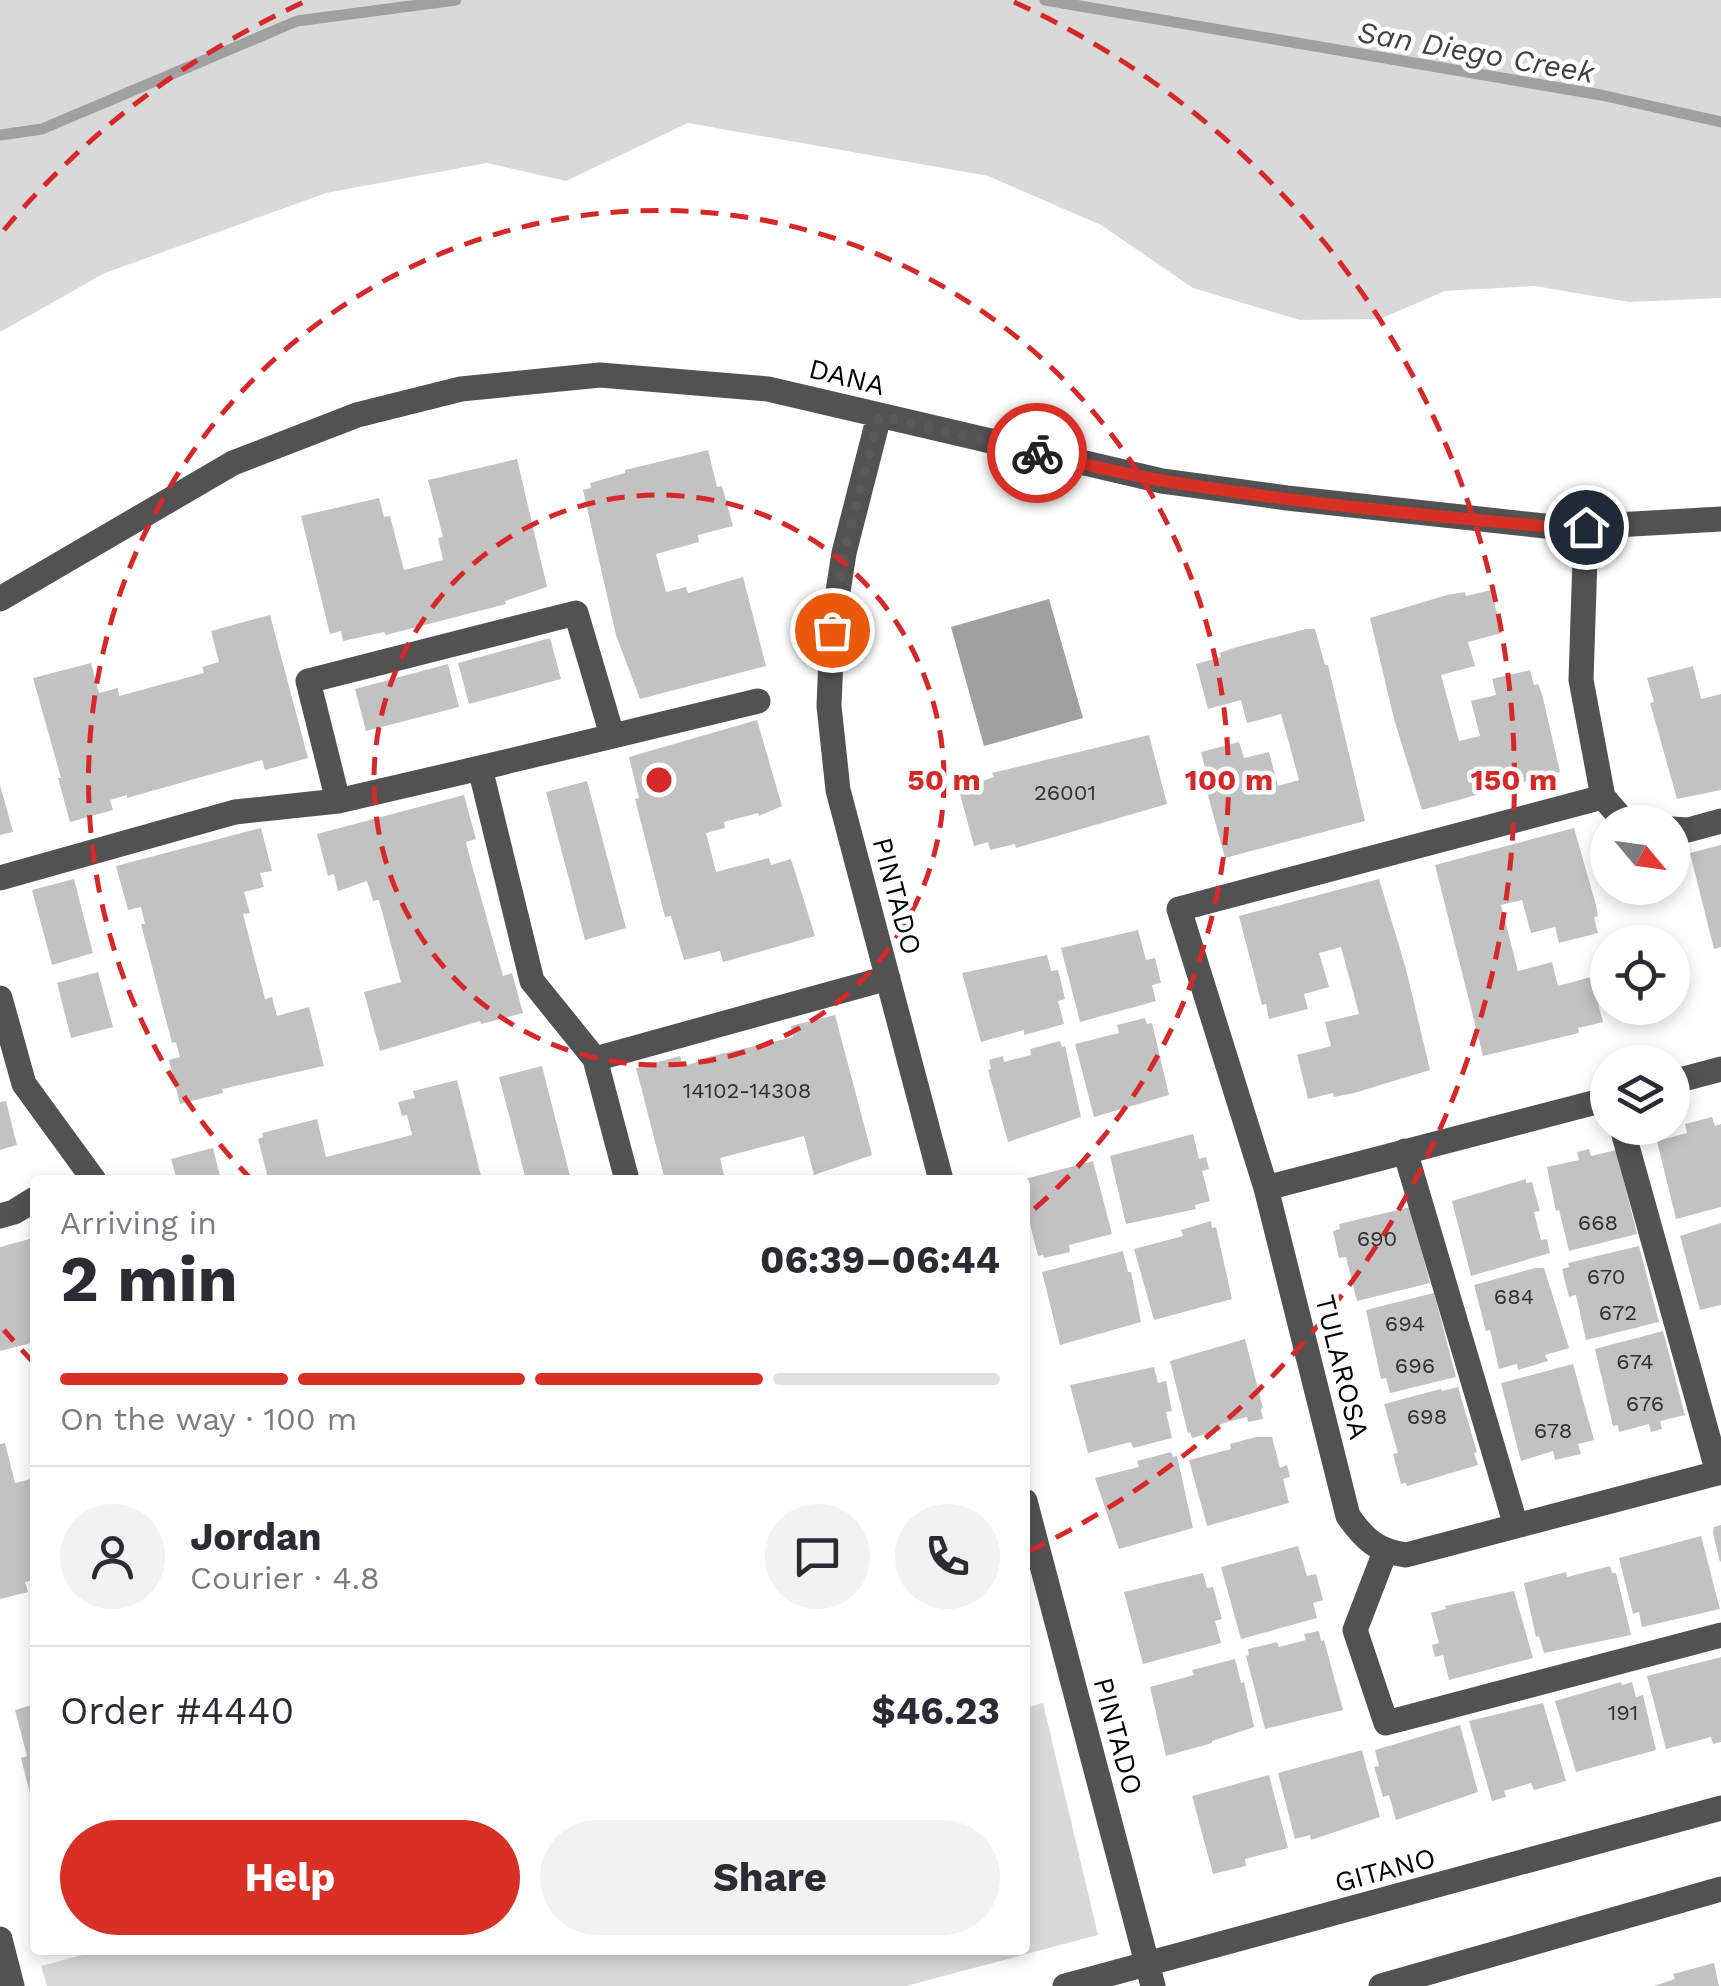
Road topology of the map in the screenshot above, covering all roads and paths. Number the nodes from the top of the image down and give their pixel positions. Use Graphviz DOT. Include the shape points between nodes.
graph roads {
  1 [pos="879,416"];
  2 [pos="1721,519"];
  3 [pos="1586,527"];
  4 [pos="0,599"];
  5 [pos="758,700"];
  6 [pos="612,734"];
  7 [pos="480,768"];
  8 [pos="1603,797"];
  9 [pos="338,801"];
  10 [pos="1610,805"];
  11 [pos="1721,821"];
  12 [pos="1690,829"];
  13 [pos="0,878"];
  14 [pos="888,978"];
  15 [pos="0,998"];
  16 [pos="595,1059"];
  17 [pos="1721,1069"];
  18 [pos="1690,1077"];
  19 [pos="1590,1104"];
  20 [pos="1627,1145"];
  21 [pos="1405,1151"];
  22 [pos="81,1175"];
  23 [pos="626,1175"];
  24 [pos="940,1175"];
  25 [pos="1266,1188"];
  26 [pos="30,1202"];
  27 [pos="0,1216"];
  28 [pos="1719,1473"];
  29 [pos="1030,1520"];
  30 [pos="1516,1526"];
  31 [pos="1385,1552"];
  32 [pos="1721,1634"];
  33 [pos="1721,1808"];
  34 [pos="1721,1889"];
  35 [pos="0,1939"];
  36 [pos="1150,1975"];
  37 [pos="12,1986"];
  38 [pos="1065,1986"];
  39 [pos="1381,1986"];
  1 -- 3 [label="street, DANA" via="1162,481 1429,515"];
  1 -- 4 [label="street, DANA" via="768,389 688,380 600,375 460,389 357,415 233,464"];
  1 -- 14 [label="street, PINTADO" via="844,554 828,706 838,790"];
  2 -- 3 [label="street, DANA"];
  3 -- 8 [label="street" via="1581,680"];
  5 -- 6 [label="street"];
  6 -- 7 [label="street"];
  6 -- 9 [label="street" via="576,613 308,680"];
  7 -- 9 [label="street"];
  7 -- 16 [label="street" via="532,981"];
  8 -- 10 [label="street"];
  8 -- 25 [label="street, TULAROSA" via="1180,909"];
  9 -- 13 [label="street" via="235,812"];
  11 -- 12 [label="street"];
  14 -- 16 [label="street, PINTADO"];
  14 -- 24 [label="street, PINTADO"];
  15 -- 22 [label="street" via="24,1084"];
  16 -- 23 [label="street"];
  17 -- 18 [label="street"];
  19 -- 21 [label="street"];
  20 -- 28 [label="street"];
  21 -- 25 [label="street"];
  21 -- 30 [label="street"];
  25 -- 31 [label="street, TULAROSA" via="1348,1516 1365,1540"];
  26 -- 27 [label="street"];
  28 -- 30 [label="street"];
  29 -- 36 [label="street, PINTADO"];
  30 -- 31 [label="street" via="1406,1555"];
  31 -- 32 [label="street" via="1355,1630 1386,1723"];
  33 -- 36 [label="street, GITANO"];
  34 -- 39 [label="street"];
  35 -- 37 [label="street"];
  36 -- 38 [label="street, GITANO"];
}
